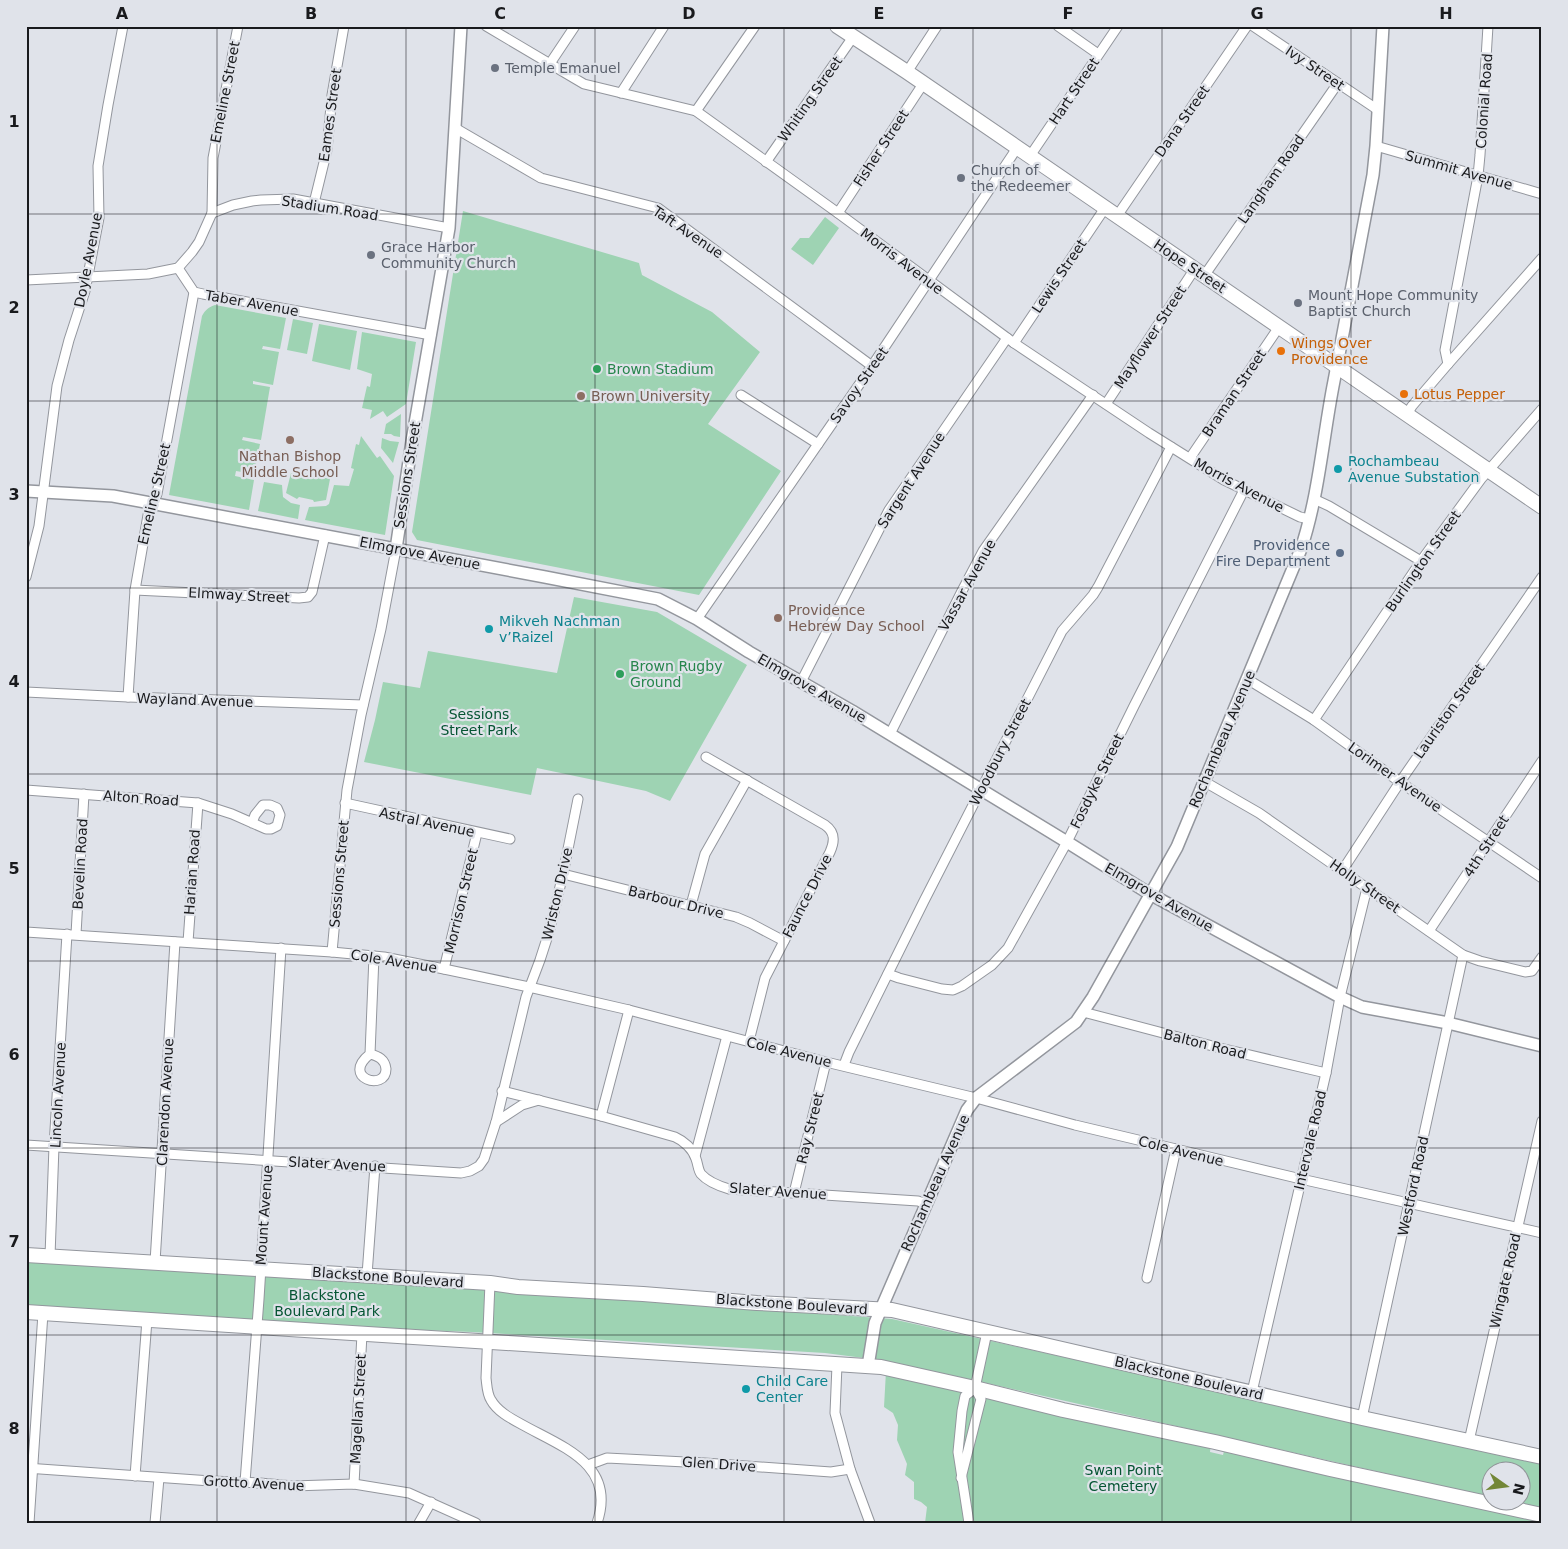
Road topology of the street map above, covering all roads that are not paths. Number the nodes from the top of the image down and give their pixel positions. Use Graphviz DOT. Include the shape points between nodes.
graph roads {
  1 [pos="123,26"];
  2 [pos="238,26"];
  3 [pos="344,26"];
  4 [pos="461,26"];
  5 [pos="486,26"];
  6 [pos="575,26"];
  7 [pos="664,26"];
  8 [pos="755,26"];
  9 [pos="837,26"];
  10 [pos="937,26"];
  11 [pos="1058,26"];
  12 [pos="1118,26"];
  13 [pos="1247,26"];
  14 [pos="1253,26"];
  15 [pos="1382,26"];
  16 [pos="1488,26"];
  17 [pos="853,37"];
  18 [pos="1098,54"];
  19 [pos="549,65"];
  20 [pos="907,72"];
  21 [pos="1338,83"];
  22 [pos="923,84"];
  23 [pos="620,92"];
  24 [pos="1378,110"];
  25 [pos="696,111"];
  26 [pos="455,128"];
  27 [pos="1376,146"];
  28 [pos="1018,148"];
  29 [pos="1030,156"];
  30 [pos="766,162"];
  31 [pos="1478,176"];
  32 [pos="1542,194"];
  33 [pos="314,203"];
  34 [pos="1105,208"];
  35 [pos="212,212"];
  36 [pos="838,213"];
  37 [pos="1117,216"];
  38 [pos="449,228"];
  39 [pos="1542,258"];
  40 [pos="178,268"];
  41 [pos="1199,273"];
  42 [pos="88,277"];
  43 [pos="26,280"];
  44 [pos="929,281"];
  45 [pos="194,292"];
  46 [pos="1279,327"];
  47 [pos="431,335"];
  48 [pos="1010,341"];
  49 [pos="1448,364"];
  50 [pos="872,366"];
  51 [pos="1337,366"];
  52 [pos="741,395"];
  53 [pos="1093,395"];
  54 [pos="1106,404"];
  55 [pos="1542,410"];
  56 [pos="1407,414"];
  57 [pos="818,444"];
  58 [pos="1171,447"];
  59 [pos="1190,458"];
  60 [pos="1489,470"];
  61 [pos="1244,490"];
  62 [pos="26,491"];
  63 [pos="43,492"];
  64 [pos="1314,499"];
  65 [pos="152,504"];
  66 [pos="1542,507"];
  67 [pos="1309,519"];
  68 [pos="325,535"];
  69 [pos="396,549"];
  70 [pos="1421,561"];
  71 [pos="26,577"];
  72 [pos="1542,577"];
  73 [pos="135,590"];
  74 [pos="697,619"];
  75 [pos="1247,679"];
  76 [pos="801,682"];
  77 [pos="26,692"];
  78 [pos="128,697"];
  79 [pos="363,705"];
  80 [pos="1314,720"];
  81 [pos="890,734"];
  82 [pos="706,758"];
  83 [pos="1542,761"];
  84 [pos="748,780"];
  85 [pos="1205,782"];
  86 [pos="1400,782"];
  87 [pos="26,790"];
  88 [pos="981,790"];
  89 [pos="84,794"];
  90 [pos="578,799"];
  91 [pos="198,803"];
  92 [pos="345,803"];
  93 [pos="252,823"];
  94 [pos="477,833"];
  95 [pos="510,839"];
  96 [pos="1066,842"];
  97 [pos="1489,842"];
  98 [pos="1342,871"];
  99 [pos="563,874"];
  100 [pos="1542,878"];
  101 [pos="1367,888"];
  102 [pos="1150,894"];
  103 [pos="691,905"];
  104 [pos="1429,931"];
  105 [pos="26,932"];
  106 [pos="72,934"];
  107 [pos="784,941"];
  108 [pos="175,942"];
  109 [pos="188,942"];
  110 [pos="280,948"];
  111 [pos="332,952"];
  112 [pos="1464,955"];
  113 [pos="374,956"];
  114 [pos="1542,957"];
  115 [pos="444,969"];
  116 [pos="888,974"];
  117 [pos="529,987"];
  118 [pos="1340,996"];
  119 [pos="629,1010"];
  120 [pos="1083,1012"];
  121 [pos="1448,1023"];
  122 [pos="727,1036"];
  123 [pos="749,1041"];
  124 [pos="1542,1046"];
  125 [pos="370,1054"];
  126 [pos="826,1062"];
  127 [pos="844,1065"];
  128 [pos="1326,1073"];
  129 [pos="502,1091"];
  130 [pos="976,1098"];
  131 [pos="539,1100"];
  132 [pos="602,1116"];
  133 [pos="496,1122"];
  134 [pos="1542,1122"];
  135 [pos="26,1144"];
  136 [pos="54,1146"];
  137 [pos="1176,1150"];
  138 [pos="162,1153"];
  139 [pos="695,1156"];
  140 [pos="268,1161"];
  141 [pos="376,1166"];
  142 [pos="1301,1179"];
  143 [pos="794,1193"];
  144 [pos="1409,1203"];
  145 [pos="927,1204"];
  146 [pos="1518,1227"];
  147 [pos="1542,1233"];
  148 [pos="26,1255"];
  149 [pos="50,1256"];
  150 [pos="155,1262"];
  151 [pos="261,1269"];
  152 [pos="367,1275"];
  153 [pos="1147,1278"];
  154 [pos="490,1283"];
  155 [pos="880,1309"];
  156 [pos="26,1312"];
  157 [pos="43,1314"];
  158 [pos="147,1320"];
  159 [pos="257,1328"];
  160 [pos="987,1332"];
  161 [pos="362,1334"];
  162 [pos="487,1342"];
  163 [pos="838,1365"];
  164 [pos="868,1366"];
  165 [pos="975,1388"];
  166 [pos="1252,1392"];
  167 [pos="1362,1418"];
  168 [pos="1469,1441"];
  169 [pos="1542,1457"];
  170 [pos="588,1465"];
  171 [pos="30,1468"];
  172 [pos="850,1468"];
  173 [pos="135,1476"];
  174 [pos="159,1478"];
  175 [pos="961,1478"];
  176 [pos="244,1482"];
  177 [pos="354,1484"];
  178 [pos="431,1502"];
  179 [pos="1542,1515"];
  180 [pos="29,1523"];
  181 [pos="155,1523"];
  182 [pos="419,1523"];
  183 [pos="476,1523"];
  184 [pos="597,1523"];
  185 [pos="870,1523"];
  186 [pos="969,1523"];
  1 -- 42 [label="street, Doyle Avenue" via="98,166 99,218"];
  2 -- 35 [label="street, Emeline Street" via="213,158"];
  3 -- 33 [label="street, Eames Street" via="332,95 327,150"];
  4 -- 26 [label="street, Sessions Street"];
  5 -- 19 [label="street, Morris Avenue"];
  6 -- 19 [label="street"];
  7 -- 23 [label="street"];
  8 -- 25 [label="street"];
  9 -- 17 [label="main road, Hope Street"];
  10 -- 20 [label="street"];
  11 -- 18 [label="street"];
  12 -- 18 [label="street, Hart Street"];
  13 -- 37 [label="street, Dana Street"];
  14 -- 21 [label="street, Ivy Street"];
  15 -- 24 [label="street, Rochambeau Avenue"];
  16 -- 31 [label="street, Colonial Road"];
  17 -- 20 [label="main road, Hope Street"];
  17 -- 30 [label="street, Whiting Street"];
  18 -- 29 [label="street, Hart Street"];
  19 -- 23 [label="street, Morris Avenue" via="584,84"];
  20 -- 22 [label="main road, Hope Street"];
  21 -- 24 [label="street, Ivy Street"];
  21 -- 41 [label="street, Langham Road"];
  22 -- 28 [label="main road, Hope Street"];
  22 -- 36 [label="street, Fisher Street"];
  23 -- 25 [label="street, Morris Avenue"];
  24 -- 27 [label="street, Rochambeau Avenue"];
  25 -- 30 [label="street, Morris Avenue"];
  26 -- 38 [label="street, Sessions Street"];
  26 -- 50 [label="street, Taft Avenue" via="542,178 658,208"];
  27 -- 31 [label="street, Summit Avenue"];
  27 -- 51 [label="street, Rochambeau Avenue"];
  28 -- 29 [label="main road, Hope Street"];
  28 -- 44 [label="street, Savoy Street"];
  29 -- 34 [label="main road, Hope Street"];
  30 -- 36 [label="street, Morris Avenue"];
  31 -- 32 [label="street, Summit Avenue"];
  31 -- 49 [label="street, Colonial Road" via="1445,350"];
  33 -- 35 [label="street, Stadium Road" via="293,199 261,200 233,204"];
  33 -- 38 [label="street, Stadium Road"];
  34 -- 37 [label="main road, Hope Street"];
  34 -- 48 [label="street, Lewis Street"];
  35 -- 40 [label="street, Emeline Street" via="199,242"];
  36 -- 44 [label="street, Morris Avenue"];
  37 -- 41 [label="main road, Hope Street"];
  38 -- 47 [label="street, Sessions Street"];
  39 -- 49 [label="street"];
  40 -- 42 [label="street" via="148,274"];
  40 -- 45 [label="street, Taber Avenue"];
  41 -- 46 [label="main road, Hope Street"];
  41 -- 54 [label="street, Mayflower Street"];
  42 -- 43 [label="street"];
  42 -- 63 [label="street, Doyle Avenue" via="57,386"];
  44 -- 48 [label="street, Morris Avenue"];
  44 -- 50 [label="street, Savoy Street"];
  45 -- 47 [label="street, Taber Avenue"];
  45 -- 65 [label="street, Emeline Street"];
  46 -- 51 [label="main road, Hope Street"];
  46 -- 59 [label="street, Braman Street"];
  47 -- 69 [label="street, Sessions Street"];
  48 -- 53 [label="street, Morris Avenue"];
  48 -- 76 [label="street, Sargent Avenue" via="889,510"];
  49 -- 56 [label="street"];
  50 -- 57 [label="street, Savoy Street"];
  51 -- 56 [label="main road, Hope Street"];
  51 -- 64 [label="street, Rochambeau Avenue"];
  52 -- 57 [label="street"];
  53 -- 54 [label="street, Morris Avenue"];
  53 -- 81 [label="street, Vassar Avenue" via="983,552"];
  54 -- 58 [label="street, Morris Avenue"];
  55 -- 60 [label="street, Burlington Street"];
  56 -- 60 [label="main road, Hope Street"];
  57 -- 74 [label="street, Savoy Street"];
  58 -- 59 [label="street, Morris Avenue"];
  58 -- 88 [label="street, Woodbury Street" via="1098,588 1062,631"];
  59 -- 61 [label="street, Morris Avenue"];
  60 -- 66 [label="main road, Hope Street"];
  60 -- 70 [label="street, Burlington Street"];
  61 -- 67 [label="street, Morris Avenue"];
  61 -- 96 [label="street, Fosdyke Street"];
  62 -- 63 [label="street, Elmgrove Avenue"];
  63 -- 65 [label="street, Elmgrove Avenue" via="97,494"];
  63 -- 71 [label="street, Doyle Avenue" via="39,526"];
  64 -- 67 [label="street, Rochambeau Avenue"];
  64 -- 70 [label="street"];
  65 -- 68 [label="street, Elmgrove Avenue"];
  65 -- 73 [label="street, Emeline Street"];
  67 -- 75 [label="street, Rochambeau Avenue" via="1301,549"];
  68 -- 69 [label="street, Elmgrove Avenue"];
  68 -- 73 [label="street, Elmway Street" via="312,592 308,597"];
  69 -- 74 [label="street, Elmgrove Avenue" via="653,598"];
  69 -- 79 [label="street, Sessions Street"];
  70 -- 80 [label="street, Burlington Street"];
  72 -- 86 [label="street, Lauriston Street"];
  73 -- 78 [label="street, Emeline Street"];
  74 -- 76 [label="street, Elmgrove Avenue"];
  75 -- 80 [label="street, Lorimer Avenue"];
  75 -- 85 [label="street, Rochambeau Avenue"];
  76 -- 81 [label="street, Elmgrove Avenue"];
  77 -- 78 [label="street, Wayland Avenue"];
  78 -- 79 [label="street, Wayland Avenue"];
  79 -- 92 [label="street, Sessions Street"];
  80 -- 86 [label="street, Lorimer Avenue"];
  81 -- 88 [label="street, Elmgrove Avenue"];
  82 -- 84 [label="street, Faunce Drive"];
  83 -- 97 [label="street, 4th Street"];
  84 -- 103 [label="street" via="705,854"];
  84 -- 107 [label="street, Faunce Drive" via="827,826 834,837 832,847"];
  85 -- 98 [label="street, Holly Street" via="1260,813"];
  85 -- 102 [label="street, Rochambeau Avenue" via="1177,847"];
  86 -- 97 [label="street, Lorimer Avenue"];
  86 -- 98 [label="street, Lauriston Street"];
  87 -- 89 [label="street, Alton Road"];
  88 -- 96 [label="street, Elmgrove Avenue"];
  88 -- 116 [label="street, Woodbury Street"];
  89 -- 91 [label="street, Alton Road"];
  89 -- 106 [label="street, Bevelin Road"];
  90 -- 99 [label="street, Wriston Drive"];
  91 -- 93 [label="street, Alton Road"];
  91 -- 109 [label="street, Harian Road"];
  92 -- 94 [label="street, Astral Avenue"];
  92 -- 111 [label="street, Sessions Street"];
  94 -- 95 [label="street, Astral Avenue"];
  94 -- 115 [label="street, Morrison Street"];
  96 -- 102 [label="street, Elmgrove Avenue"];
  96 -- 116 [label="street, Fosdyke Street" via="1008,948 984,970 953,990"];
  97 -- 100 [label="street, Lorimer Avenue"];
  97 -- 104 [label="street, 4th Street"];
  98 -- 101 [label="street, Holly Street"];
  99 -- 103 [label="street, Barbour Drive"];
  99 -- 117 [label="street, Wriston Drive" via="546,941"];
  101 -- 104 [label="street, Holly Street"];
  101 -- 118 [label="street, Intervale Road"];
  102 -- 118 [label="street, Elmgrove Avenue"];
  102 -- 120 [label="street, Rochambeau Avenue"];
  103 -- 107 [label="street, Barbour Drive" via="745,920"];
  104 -- 112 [label="street, Holly Street"];
  105 -- 106 [label="street, Cole Avenue"];
  106 -- 108 [label="street, Cole Avenue"];
  106 -- 136 [label="street, Lincoln Avenue"];
  107 -- 123 [label="street, Faunce Drive" via="766,978"];
  108 -- 109 [label="street, Cole Avenue"];
  108 -- 138 [label="street, Clarendon Avenue"];
  109 -- 110 [label="street, Cole Avenue"];
  110 -- 111 [label="street, Cole Avenue"];
  110 -- 140 [label="street, Mount Avenue"];
  111 -- 113 [label="street, Cole Avenue"];
  112 -- 114 [label="street, Holly Street" via="1525,972 1532,971"];
  112 -- 121 [label="street, Westford Road"];
  113 -- 115 [label="street, Cole Avenue"];
  113 -- 125 [label="street"];
  115 -- 117 [label="street, Cole Avenue"];
  116 -- 127 [label="street, Woodbury Street"];
  117 -- 119 [label="street, Cole Avenue"];
  117 -- 129 [label="street, Wriston Drive"];
  118 -- 121 [label="street, Elmgrove Avenue" via="1362,1007"];
  118 -- 128 [label="street, Intervale Road"];
  119 -- 122 [label="street, Cole Avenue"];
  119 -- 132 [label="street"];
  120 -- 128 [label="street, Balton Road"];
  120 -- 130 [label="street, Rochambeau Avenue" via="1062,1034"];
  121 -- 124 [label="street, Elmgrove Avenue"];
  121 -- 144 [label="street, Westford Road"];
  122 -- 123 [label="street, Cole Avenue"];
  122 -- 139 [label="street"];
  123 -- 126 [label="street, Cole Avenue"];
  126 -- 127 [label="street, Cole Avenue"];
  126 -- 143 [label="street, Ray Street"];
  127 -- 130 [label="street, Cole Avenue"];
  128 -- 142 [label="street, Intervale Road"];
  129 -- 131 [label="street, Slater Avenue"];
  129 -- 133 [label="street, Slater Avenue"];
  130 -- 137 [label="street, Cole Avenue"];
  130 -- 145 [label="street, Rochambeau Avenue" via="958,1129"];
  131 -- 132 [label="street, Slater Avenue"];
  131 -- 133 [label="street" via="522,1105"];
  132 -- 139 [label="street, Slater Avenue" via="668,1134 684,1142"];
  133 -- 141 [label="street, Slater Avenue" via="484,1159 470,1171"];
  134 -- 146 [label="street, Wingate Road"];
  135 -- 136 [label="street, Slater Avenue"];
  136 -- 138 [label="street, Slater Avenue"];
  136 -- 149 [label="street, Lincoln Avenue"];
  137 -- 142 [label="street, Cole Avenue"];
  137 -- 153 [label="street"];
  138 -- 140 [label="street, Slater Avenue"];
  138 -- 150 [label="street, Clarendon Avenue"];
  139 -- 143 [label="street, Slater Avenue" via="701,1173 719,1186"];
  140 -- 141 [label="street, Slater Avenue"];
  140 -- 151 [label="street, Mount Avenue"];
  141 -- 152 [label="street"];
  142 -- 144 [label="street, Cole Avenue"];
  142 -- 166 [label="street, Intervale Road"];
  143 -- 145 [label="street, Slater Avenue"];
  144 -- 146 [label="street, Cole Avenue"];
  144 -- 167 [label="street, Westford Road"];
  145 -- 155 [label="street, Rochambeau Avenue"];
  146 -- 147 [label="street, Cole Avenue"];
  146 -- 168 [label="street, Wingate Road"];
  148 -- 149 [label="main road, Blackstone Boulevard"];
  149 -- 150 [label="main road, Blackstone Boulevard"];
  150 -- 151 [label="main road, Blackstone Boulevard"];
  151 -- 152 [label="main road, Blackstone Boulevard"];
  151 -- 159 [label="street, Mount Avenue"];
  152 -- 154 [label="main road, Blackstone Boulevard"];
  154 -- 155 [label="main road, Blackstone Boulevard"];
  154 -- 162 [label="street"];
  155 -- 160 [label="main road, Blackstone Boulevard"];
  155 -- 164 [label="street, Rochambeau Avenue"];
  156 -- 157 [label="main road"];
  157 -- 158 [label="main road"];
  157 -- 171 [label="street"];
  158 -- 159 [label="main road"];
  158 -- 173 [label="street"];
  159 -- 161 [label="main road"];
  159 -- 176 [label="street, Mount Avenue"];
  160 -- 165 [label="street"];
  160 -- 166 [label="main road, Blackstone Boulevard"];
  161 -- 162 [label="main road"];
  161 -- 177 [label="street, Magellan Street"];
  162 -- 163 [label="main road"];
  162 -- 170 [label="street" via="486,1378 491,1401 501,1412 577,1454"];
  163 -- 164 [label="main road"];
  163 -- 172 [label="street" via="835,1413"];
  164 -- 165 [label="main road"];
  165 -- 175 [label="street" via="981,1399"];
  165 -- 175 [label="street" via="965,1396 962,1411 958,1452"];
  165 -- 179 [label="main road"];
  166 -- 167 [label="main road, Blackstone Boulevard"];
  167 -- 168 [label="main road, Blackstone Boulevard"];
  168 -- 169 [label="main road, Blackstone Boulevard"];
  170 -- 172 [label="street, Glen Drive" via="607,1458 831,1472"];
  170 -- 184 [label="street" via="597,1476 601,1492 602,1509"];
  171 -- 173 [label="street, Grotto Avenue"];
  171 -- 180 [label="street"];
  172 -- 185 [label="street"];
  173 -- 174 [label="street, Grotto Avenue"];
  174 -- 176 [label="street, Grotto Avenue"];
  174 -- 181 [label="street"];
  175 -- 186 [label="street"];
  176 -- 177 [label="street, Grotto Avenue" via="293,1486"];
  177 -- 178 [label="street, Grotto Avenue" via="409,1493"];
  178 -- 182 [label="street"];
  178 -- 183 [label="street, Grotto Avenue"];
}
